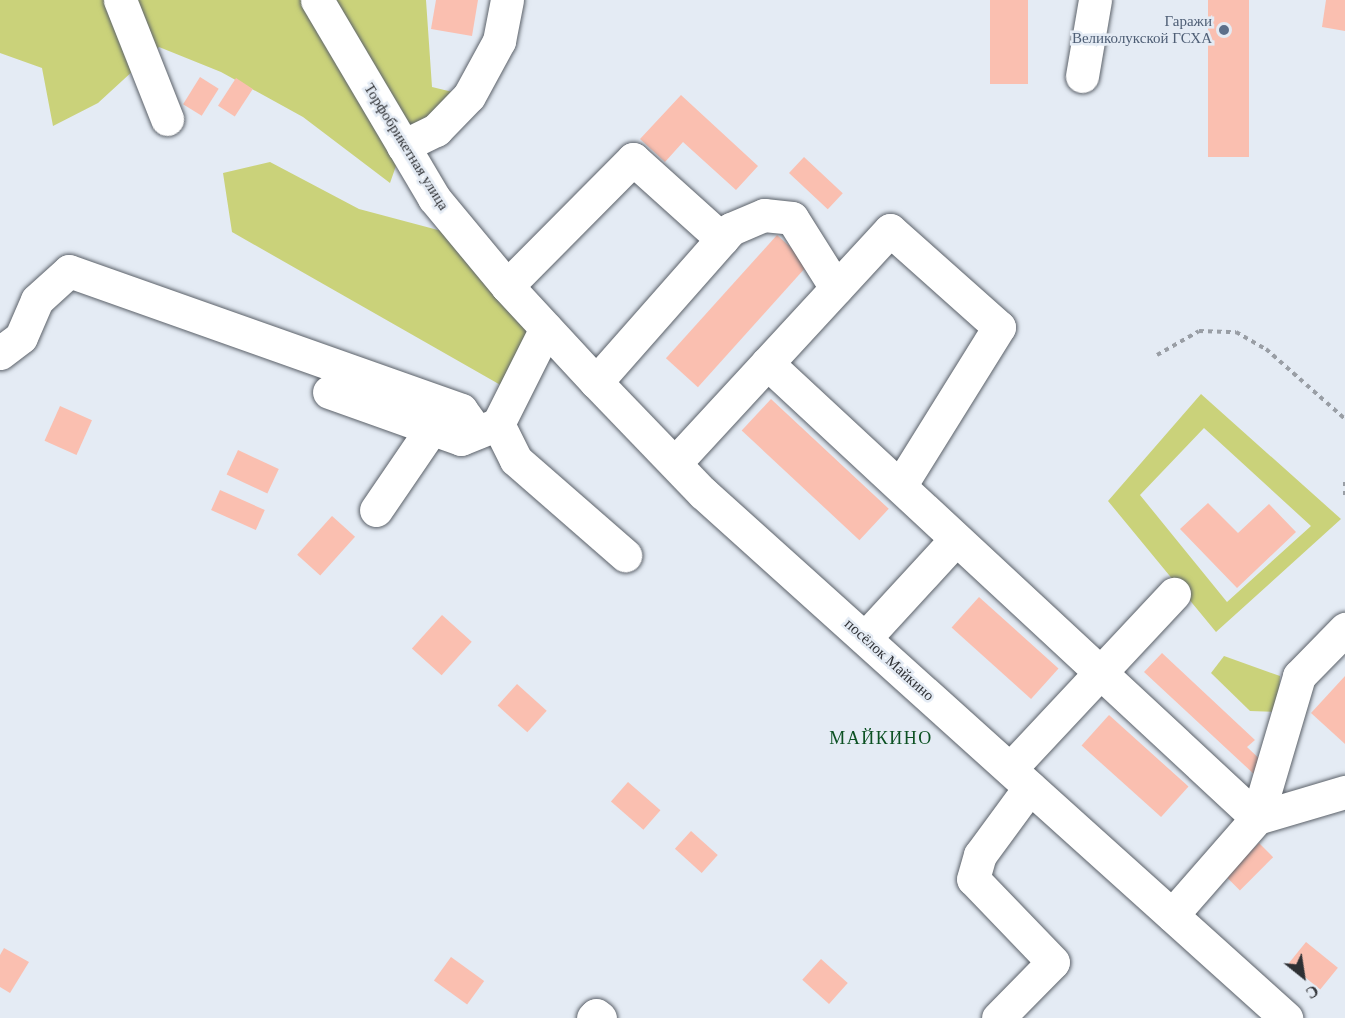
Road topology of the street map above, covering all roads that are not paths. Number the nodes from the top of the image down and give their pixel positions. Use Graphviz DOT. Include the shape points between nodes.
graph roads {
  1 [pos="120,0"];
  2 [pos="316,0"];
  3 [pos="507,0"];
  4 [pos="1095,0"];
  5 [pos="1082,76"];
  6 [pos="167,119"];
  7 [pos="403,146"];
  8 [pos="722,239"];
  9 [pos="507,286"];
  10 [pos="836,288"];
  11 [pos="546,328"];
  12 [pos="0,353"];
  13 [pos="767,363"];
  14 [pos="596,382"];
  15 [pos="328,392"];
  16 [pos="432,428"];
  17 [pos="488,428"];
  18 [pos="675,463"];
  19 [pos="900,486"];
  20 [pos="376,510"];
  21 [pos="956,539"];
  22 [pos="625,555"];
  23 [pos="1174,594"];
  24 [pos="1345,629"];
  25 [pos="865,638"];
  26 [pos="1100,673"];
  27 [pos="1020,778"];
  28 [pos="1345,792"];
  29 [pos="1257,818"];
  30 [pos="1172,915"];
  31 [pos="593,1018"];
  32 [pos="600,1018"];
  33 [pos="998,1018"];
  34 [pos="1286,1018"];
  1 -- 6 [label="street"];
  2 -- 7 [label="street, Торфобрикетная улица"];
  3 -- 7 [label="street" via="499,41 469,96 436,130"];
  4 -- 5 [label="street"];
  7 -- 9 [label="street, Торфобрикетная улица" via="434,198"];
  8 -- 9 [label="street" via="633,159"];
  8 -- 10 [label="street" via="731,229 764,215 792,218"];
  8 -- 14 [label="street"];
  9 -- 11 [label="street, посёлок Майкино"];
  10 -- 13 [label="street"];
  10 -- 19 [label="street" via="890,230 999,327"];
  11 -- 14 [label="street, посёлок Майкино"];
  11 -- 17 [label="street"];
  12 -- 17 [label="street" via="21,337 37,300 69,271 461,410"];
  13 -- 18 [label="street"];
  13 -- 19 [label="street"];
  14 -- 18 [label="street, посёлок Майкино"];
  15 -- 16 [label="street"];
  16 -- 17 [label="street" via="461,438"];
  16 -- 20 [label="street"];
  17 -- 22 [label="street" via="516,460"];
  18 -- 25 [label="street, посёлок Майкино" via="703,493"];
  19 -- 21 [label="street"];
  21 -- 25 [label="street"];
  21 -- 26 [label="street"];
  23 -- 26 [label="street"];
  24 -- 29 [label="street" via="1299,676"];
  25 -- 27 [label="street, посёлок Майкино"];
  26 -- 27 [label="street"];
  26 -- 29 [label="street"];
  27 -- 30 [label="street, посёлок Майкино"];
  27 -- 33 [label="street" via="980,855 973,879 1053,962"];
  28 -- 29 [label="street"];
  29 -- 30 [label="street"];
  30 -- 34 [label="street, посёлок Майкино"];
  31 -- 32 [label="street"];
}
